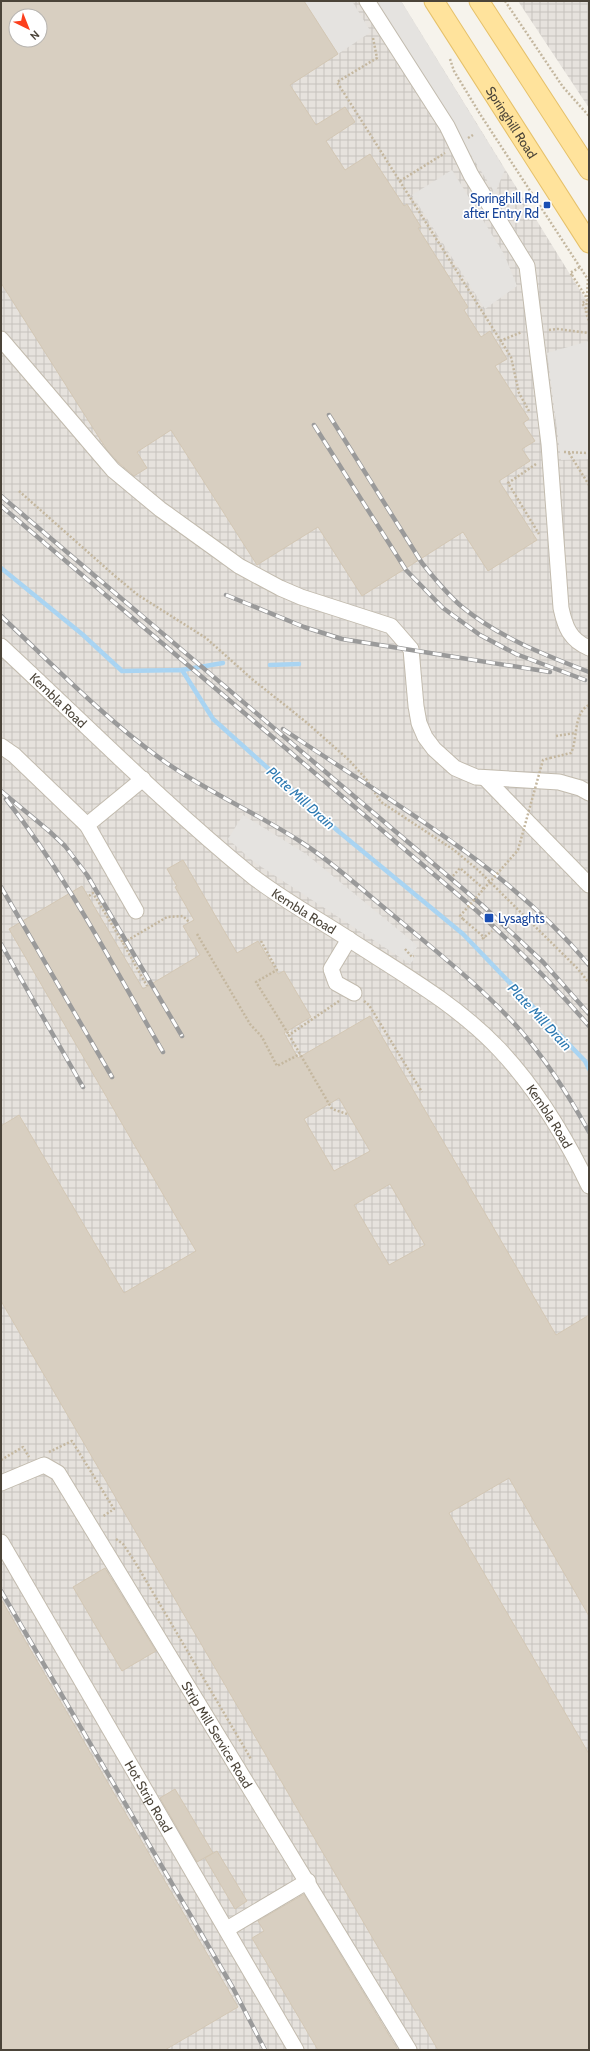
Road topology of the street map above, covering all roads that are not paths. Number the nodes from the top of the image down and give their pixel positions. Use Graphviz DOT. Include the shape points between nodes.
graph roads {
  1 [pos="367,1"];
  2 [pos="434,1"];
  3 [pos="479,1"];
  4 [pos="589,170"];
  5 [pos="589,243"];
  6 [pos="1,339"];
  7 [pos="1,646"];
  8 [pos="589,648"];
  9 [pos="1,746"];
  10 [pos="143,779"];
  11 [pos="486,779"];
  12 [pos="589,793"];
  13 [pos="87,825"];
  14 [pos="589,885"];
  15 [pos="136,911"];
  16 [pos="349,939"];
  17 [pos="354,993"];
  18 [pos="589,1186"];
  19 [pos="1,1483"];
  20 [pos="1,1542"];
  21 [pos="308,1882"];
  22 [pos="227,1929"];
  23 [pos="296,2050"];
  24 [pos="409,2050"];
  1 -- 8 [label="street" via="446,126 470,175 526,266 550,451 561,608 570,635"];
  2 -- 5 [label="main road, Springhill Road"];
  3 -- 4 [label="main road"];
  6 -- 11 [label="street" via="113,470 160,509 246,570 280,588 391,626 411,649 416,706 425,737 455,768"];
  7 -- 10 [label="street, Kembla Road"];
  9 -- 13 [label="street" via="14,755"];
  10 -- 13 [label="street"];
  10 -- 16 [label="street, Kembla Road" via="253,876"];
  11 -- 12 [label="street" via="559,782 571,784"];
  11 -- 14 [label="street"];
  13 -- 15 [label="street"];
  16 -- 17 [label="street" via="331,969 336,983"];
  16 -- 18 [label="street, Kembla Road" via="426,990 497,1046 526,1080 549,1113"];
  19 -- 21 [label="street, Strip Mill Service Road" via="44,1465 58,1473"];
  20 -- 22 [label="street, Hot Strip Road"];
  21 -- 22 [label="street"];
  21 -- 24 [label="street, Strip Mill Service Road"];
  22 -- 23 [label="street, Hot Strip Road"];
}
